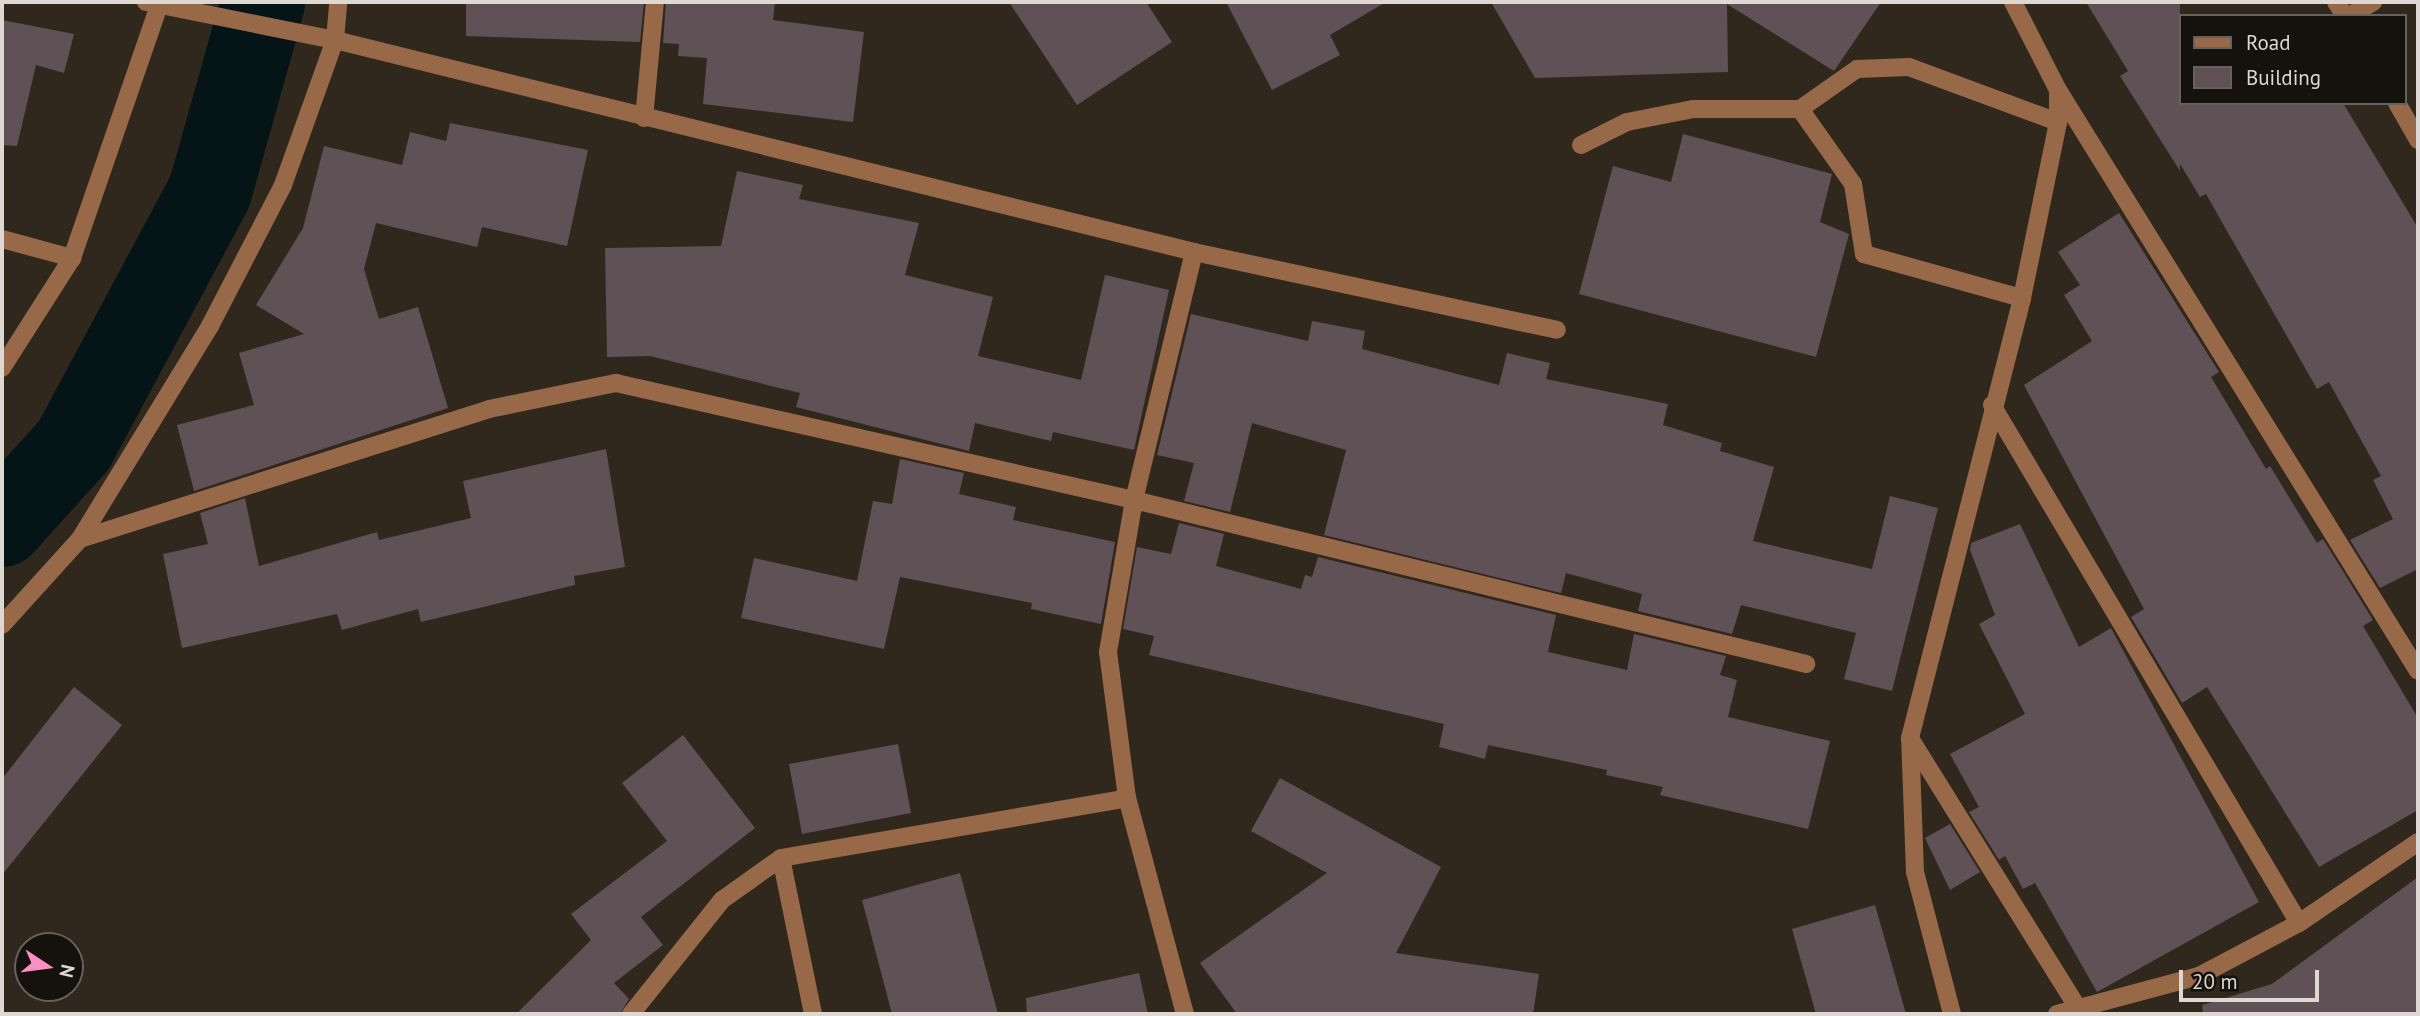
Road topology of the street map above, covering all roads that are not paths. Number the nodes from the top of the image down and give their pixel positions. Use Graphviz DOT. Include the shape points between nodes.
graph roads {
  1 [pos="338,2"];
  2 [pos="655,2"];
  3 [pos="2013,2"];
  4 [pos="2372,2"];
  5 [pos="155,3"];
  6 [pos="2351,14"];
  7 [pos="334,40"];
  8 [pos="2059,90"];
  9 [pos="2397,105"];
  10 [pos="1800,109"];
  11 [pos="644,118"];
  12 [pos="2058,122"];
  13 [pos="2418,140"];
  14 [pos="1581,145"];
  15 [pos="2,239"];
  16 [pos="1194,252"];
  17 [pos="72,258"];
  18 [pos="2022,298"];
  19 [pos="1557,330"];
  20 [pos="2,368"];
  21 [pos="1992,405"];
  22 [pos="1134,500"];
  23 [pos="80,539"];
  24 [pos="2,625"];
  25 [pos="1807,664"];
  26 [pos="2418,671"];
  27 [pos="1910,738"];
  28 [pos="1127,798"];
  29 [pos="2418,842"];
  30 [pos="781,858"];
  31 [pos="2299,923"];
  32 [pos="2077,1007"];
  33 [pos="631,1014"];
  34 [pos="813,1014"];
  35 [pos="1185,1014"];
  36 [pos="1952,1014"];
  37 [pos="2057,1014"];
  1 -- 7 [label="street"];
  2 -- 11 [label="street"];
  3 -- 8 [label="street"];
  4 -- 6 [label="street"];
  5 -- 7 [label="street" via="307,38"];
  5 -- 17 [label="street"];
  7 -- 11 [label="street"];
  7 -- 23 [label="street" via="283,184 210,326"];
  8 -- 12 [label="street"];
  8 -- 26 [label="street"];
  9 -- 13 [label="street"];
  10 -- 12 [label="street" via="1857,69 1909,67"];
  10 -- 14 [label="street" via="1693,109 1628,122"];
  10 -- 18 [label="street" via="1853,184 1864,254 1878,262"];
  11 -- 16 [label="street"];
  12 -- 18 [label="street"];
  15 -- 17 [label="street"];
  16 -- 19 [label="street"];
  16 -- 22 [label="street"];
  17 -- 20 [label="street"];
  18 -- 21 [label="street"];
  21 -- 27 [label="street"];
  21 -- 31 [label="street"];
  22 -- 23 [label="street" via="617,383 489,409"];
  22 -- 25 [label="street"];
  22 -- 28 [label="street" via="1108,652"];
  23 -- 24 [label="street"];
  27 -- 32 [label="street"];
  27 -- 36 [label="street" via="1915,872"];
  28 -- 30 [label="street"];
  28 -- 35 [label="street"];
  29 -- 31 [label="street"];
  30 -- 33 [label="street" via="722,900"];
  30 -- 34 [label="street"];
  31 -- 32 [label="street" via="2199,976"];
  32 -- 37 [label="street"];
}
